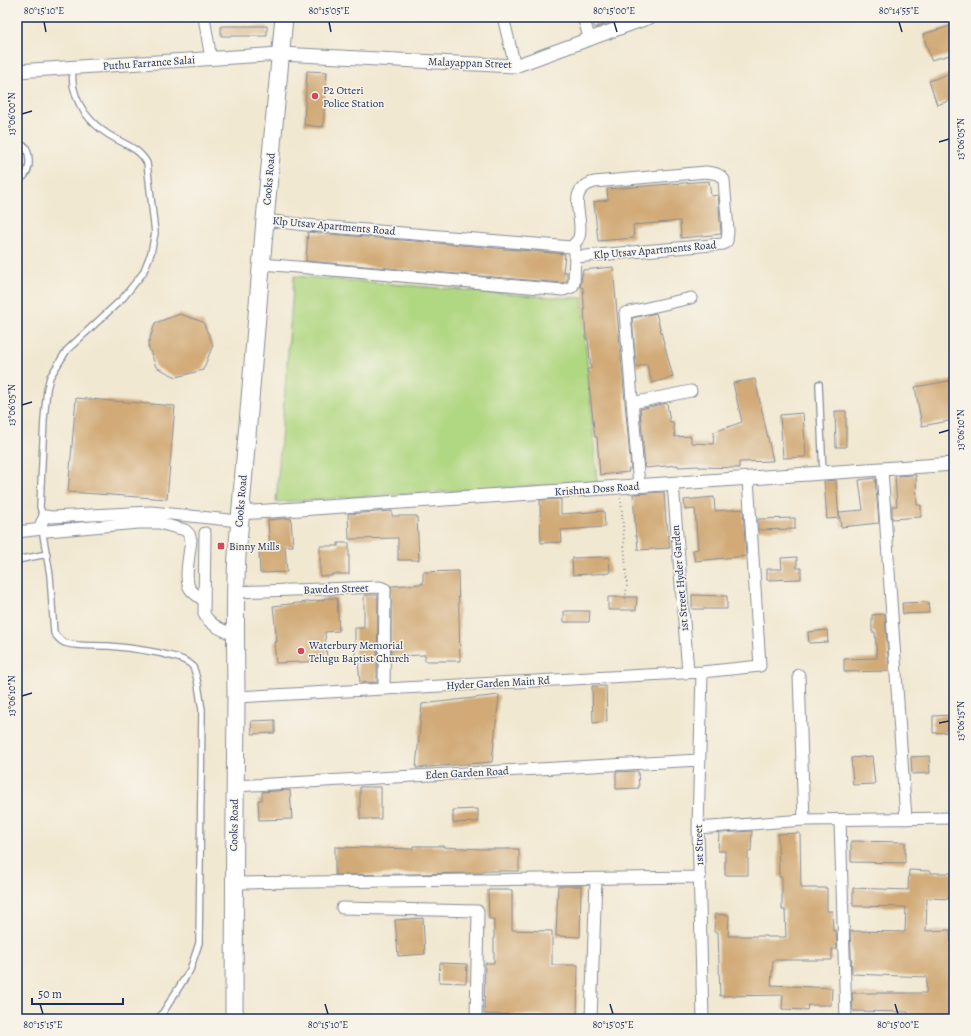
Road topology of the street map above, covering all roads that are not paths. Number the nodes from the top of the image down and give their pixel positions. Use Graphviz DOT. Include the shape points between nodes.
graph roads {
  1 [pos="204,17"];
  2 [pos="284,17"];
  3 [pos="502,17"];
  4 [pos="583,17"];
  5 [pos="650,17"];
  6 [pos="590,40"];
  7 [pos="281,54"];
  8 [pos="211,59"];
  9 [pos="515,66"];
  10 [pos="72,68"];
  11 [pos="17,71"];
  12 [pos="17,143"];
  13 [pos="17,181"];
  14 [pos="265,220"];
  15 [pos="573,252"];
  16 [pos="262,264"];
  17 [pos="691,298"];
  18 [pos="819,384"];
  19 [pos="691,391"];
  20 [pos="632,403"];
  21 [pos="954,464"];
  22 [pos="882,470"];
  23 [pos="823,474"];
  24 [pos="748,479"];
  25 [pos="673,484"];
  26 [pos="639,486"];
  27 [pos="45,516"];
  28 [pos="240,517"];
  29 [pos="42,529"];
  30 [pos="17,532"];
  31 [pos="205,533"];
  32 [pos="47,554"];
  33 [pos="17,560"];
  34 [pos="234,592"];
  35 [pos="203,600"];
  36 [pos="235,636"];
  37 [pos="688,672"];
  38 [pos="702,672"];
  39 [pos="799,675"];
  40 [pos="384,689"];
  41 [pos="236,697"];
  42 [pos="700,760"];
  43 [pos="235,786"];
  44 [pos="954,818"];
  45 [pos="906,819"];
  46 [pos="804,820"];
  47 [pos="840,820"];
  48 [pos="698,828"];
  49 [pos="700,877"];
  50 [pos="596,879"];
  51 [pos="234,883"];
  52 [pos="342,908"];
  53 [pos="234,1016"];
  54 [pos="157,1019"];
  55 [pos="476,1019"];
  56 [pos="590,1019"];
  57 [pos="703,1019"];
  58 [pos="846,1019"];
  1 -- 8 [label="street"];
  2 -- 7 [label="main road, Cooks Road"];
  3 -- 9 [label="street"];
  4 -- 6 [label="street"];
  5 -- 6 [label="street, Malayappan Street"];
  6 -- 9 [label="street, Malayappan Street"];
  7 -- 8 [label="street, Puthu Farrance Salai"];
  7 -- 9 [label="street, Malayappan Street"];
  7 -- 14 [label="main road, Cooks Road"];
  8 -- 10 [label="street, Puthu Farrance Salai"];
  10 -- 11 [label="street, Puthu Farrance Salai"];
  10 -- 27 [label="lane" via="74,89 81,107 93,123 142,154 147,163 155,233 144,273 123,298 67,350 50,377 44,419 40,507"];
  12 -- 13 [label="lane" via="26,147 29,160 25,177"];
  14 -- 15 [label="street, Klp Utsav Apartments Road"];
  14 -- 16 [label="main road, Cooks Road"];
  15 -- 15 [label="street, Klp Utsav Apartments Road" via="723,244 727,241 728,231 724,180 714,173 706,172 586,184 578,197 579,237"];
  15 -- 16 [label="street, Klp Utsav Apartments Road" via="574,283 572,287 563,290"];
  16 -- 28 [label="main road, Cooks Road"];
  17 -- 20 [label="street" via="625,313"];
  18 -- 23 [label="lane"];
  19 -- 20 [label="street"];
  20 -- 26 [label="street"];
  21 -- 22 [label="street, Krishna Doss Road"];
  22 -- 23 [label="street, Krishna Doss Road"];
  22 -- 45 [label="street"];
  23 -- 24 [label="street, Krishna Doss Road"];
  24 -- 25 [label="street, Krishna Doss Road"];
  24 -- 38 [label="street, Hyder Garden Main Rd" via="760,666"];
  25 -- 26 [label="street, Krishna Doss Road"];
  25 -- 37 [label="street, 1st Street Hyder Garden"];
  26 -- 28 [label="street, Krishna Doss Road"];
  27 -- 28 [label="street" via="151,512"];
  27 -- 29 [label="street"];
  28 -- 34 [label="main road, Cooks Road"];
  29 -- 30 [label="street"];
  29 -- 32 [label="lane"];
  29 -- 35 [label="street" via="47,531 159,523 185,530 191,540 187,579 189,587"];
  31 -- 35 [label="street"];
  32 -- 33 [label="lane"];
  32 -- 54 [label="lane" via="54,633 59,639 76,645 153,652 188,661 197,681 202,709 199,944 190,970"];
  34 -- 36 [label="main road, Cooks Road"];
  34 -- 40 [label="street, Bawden Street" via="380,587 385,589"];
  35 -- 36 [label="street" via="206,618 215,626"];
  36 -- 41 [label="main road, Cooks Road"];
  37 -- 38 [label="street, Hyder Garden Main Rd"];
  37 -- 40 [label="street, Hyder Garden Main Rd"];
  38 -- 42 [label="street, 1st Street"];
  39 -- 46 [label="street"];
  40 -- 41 [label="street, Hyder Garden Main Rd"];
  41 -- 43 [label="main road, Cooks Road"];
  42 -- 43 [label="street, Eden Garden Road"];
  42 -- 48 [label="street, 1st Street"];
  43 -- 51 [label="main road, Cooks Road"];
  44 -- 45 [label="street"];
  45 -- 47 [label="street"];
  46 -- 47 [label="street"];
  46 -- 48 [label="street"];
  47 -- 58 [label="street"];
  48 -- 49 [label="street, 1st Street"];
  49 -- 50 [label="street"];
  49 -- 57 [label="street, 1st Street"];
  50 -- 51 [label="street"];
  50 -- 56 [label="street"];
  51 -- 53 [label="main road, Cooks Road"];
  52 -- 55 [label="street" via="478,911"];
}
